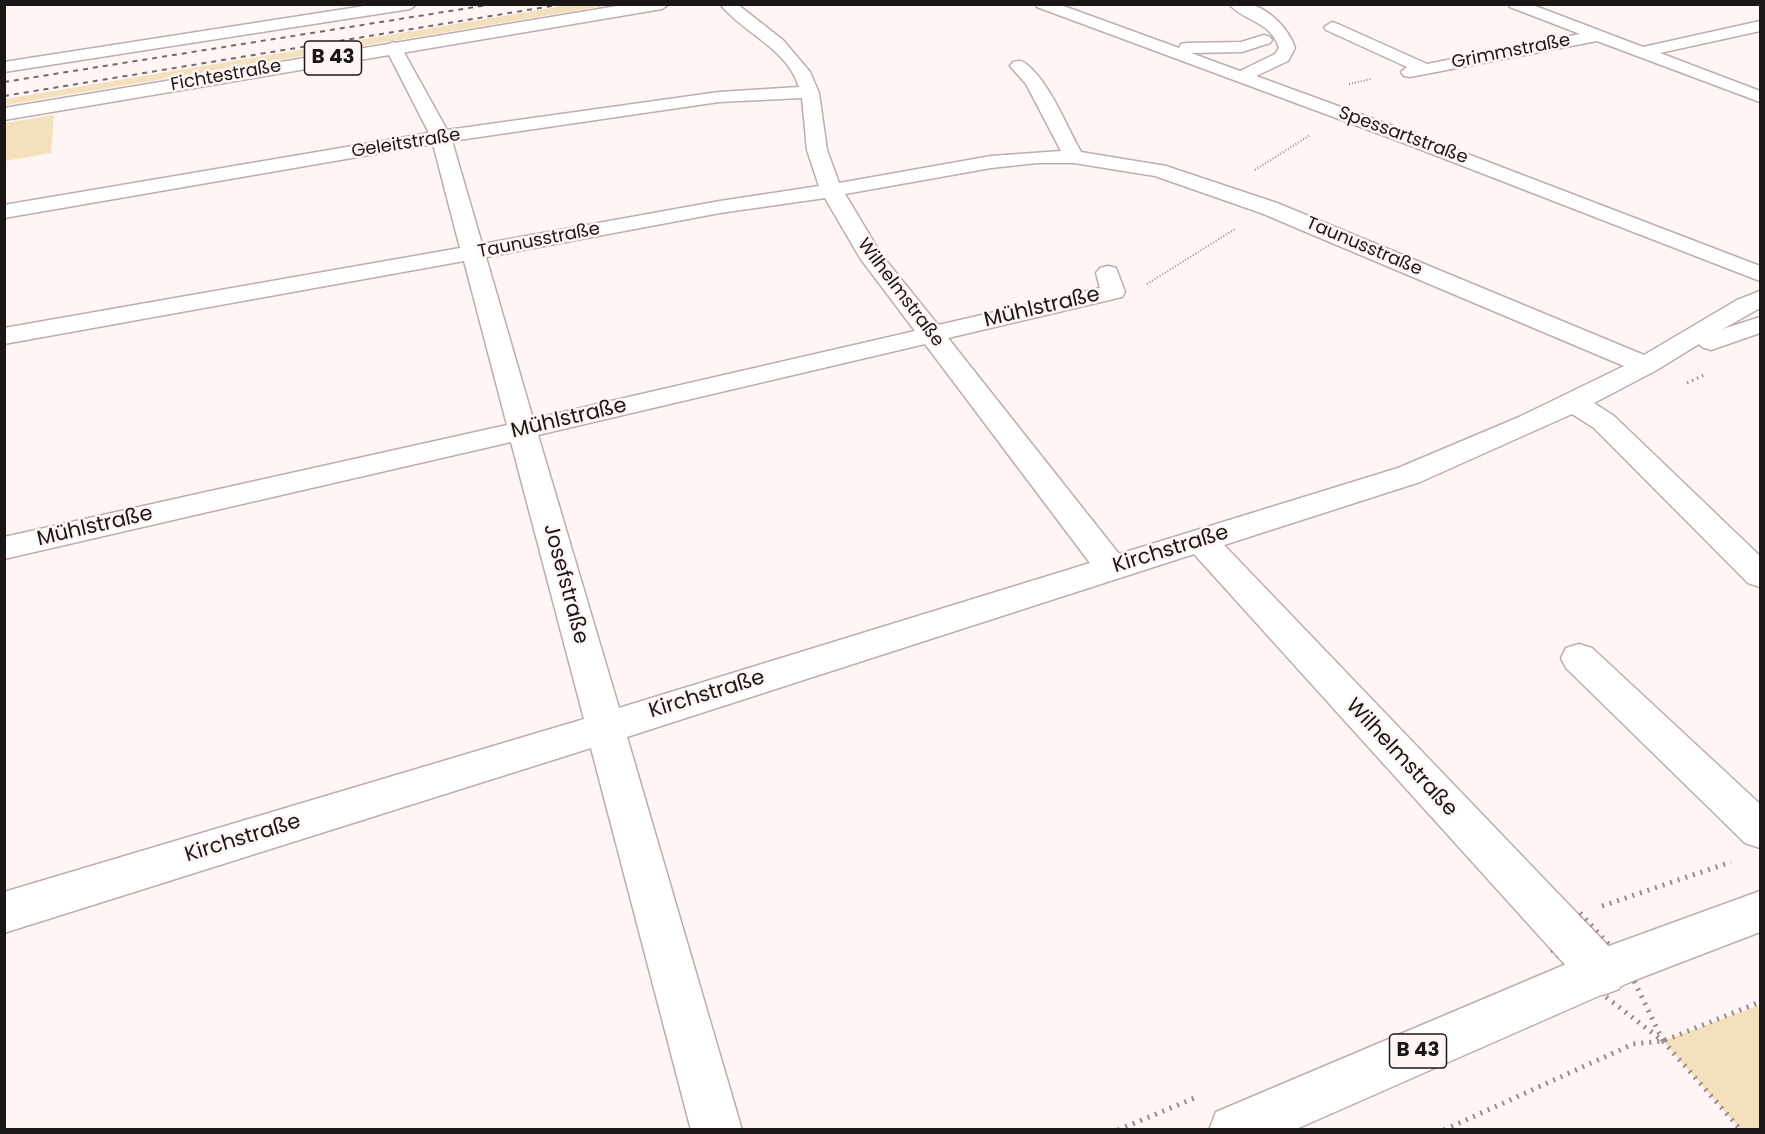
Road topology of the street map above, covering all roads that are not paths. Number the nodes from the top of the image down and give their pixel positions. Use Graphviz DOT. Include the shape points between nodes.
graph roads {
  1 [pos="410,4"];
  2 [pos="662,4"];
  3 [pos="727,4"];
  4 [pos="1042,4"];
  5 [pos="1218,4"];
  6 [pos="1236,4"];
  7 [pos="1515,4"];
  8 [pos="1761,26"];
  9 [pos="1332,27"];
  10 [pos="1597,36"];
  11 [pos="1138,39"];
  12 [pos="1264,40"];
  13 [pos="393,48"];
  14 [pos="1287,52"];
  15 [pos="1642,52"];
  16 [pos="1019,66"];
  17 [pos="4,67"];
  18 [pos="1215,67"];
  19 [pos="1241,77"];
  20 [pos="809,92"];
  21 [pos="1761,97"];
  22 [pos="1328,108"];
  23 [pos="4,114"];
  24 [pos="441,137"];
  25 [pos="1074,157"];
  26 [pos="833,190"];
  27 [pos="4,212"];
  28 [pos="474,253"];
  29 [pos="1761,274"];
  30 [pos="1110,282"];
  31 [pos="1761,298"];
  32 [pos="1761,325"];
  33 [pos="930,334"];
  34 [pos="4,336"];
  35 [pos="1645,365"];
  36 [pos="1574,402"];
  37 [pos="523,430"];
  38 [pos="1201,541"];
  39 [pos="4,548"];
  40 [pos="1112,568"];
  41 [pos="1761,575"];
  42 [pos="1580,658"];
  43 [pos="604,728"];
  44 [pos="1761,830"];
  45 [pos="1761,912"];
  46 [pos="4,913"];
  47 [pos="1603,973"];
  48 [pos="717,1130"];
  49 [pos="1234,1130"];
  1 -- 17 [label="street"];
  2 -- 13 [label="street, Fichtestraße / B 43"];
  3 -- 20 [label="street, Wilhelmstraße" via="795,64"];
  4 -- 11 [label="street, Spessartstraße"];
  5 -- 12 [label="street" via="1254,23"];
  6 -- 14 [label="street" via="1276,27"];
  7 -- 10 [label="street, Grimmstraße"];
  8 -- 15 [label="street"];
  9 -- 10 [label="street, Grimmstraße" via="1417,70"];
  10 -- 15 [label="street, Grimmstraße"];
  11 -- 12 [label="street" via="1216,49"];
  11 -- 18 [label="street, Spessartstraße"];
  12 -- 18 [label="street" via="1244,55"];
  13 -- 23 [label="street, Fichtestraße / B 43"];
  13 -- 24 [label="street, Josefstraße"];
  14 -- 19 [label="street"];
  14 -- 22 [label="street" via="1294,77"];
  15 -- 21 [label="street, Grimmstraße"];
  16 -- 25 [label="street" via="1034,82"];
  18 -- 19 [label="street, Spessartstraße"];
  19 -- 22 [label="street, Spessartstraße"];
  20 -- 24 [label="street, Geleitstraße" via="719,97"];
  20 -- 26 [label="street, Wilhelmstraße" via="815,143"];
  22 -- 29 [label="street, Spessartstraße"];
  24 -- 27 [label="street, Geleitstraße"];
  24 -- 28 [label="street, Josefstraße"];
  25 -- 26 [label="street, Taunusstraße" via="991,162"];
  25 -- 35 [label="street, Taunusstraße" via="1148,167 1269,208"];
  26 -- 28 [label="street, Taunusstraße"];
  26 -- 33 [label="street, Wilhelmstraße" via="872,258"];
  28 -- 34 [label="street, Taunusstraße"];
  28 -- 37 [label="street, Josefstraße"];
  30 -- 33 [label="street, Mühlstraße"];
  31 -- 35 [label="street"];
  32 -- 35 [label="street"];
  33 -- 37 [label="street, Mühlstraße"];
  33 -- 40 [label="street, Wilhelmstraße"];
  35 -- 36 [label="street, Kirchstraße"];
  36 -- 38 [label="street, Kirchstraße" via="1409,475"];
  36 -- 41 [label="street" via="1604,422"];
  37 -- 39 [label="street, Mühlstraße"];
  37 -- 43 [label="street, Josefstraße"];
  38 -- 40 [label="street, Kirchstraße"];
  38 -- 47 [label="street, Wilhelmstraße"];
  40 -- 43 [label="street, Kirchstraße"];
  42 -- 44 [label="street"];
  43 -- 46 [label="street, Kirchstraße"];
  43 -- 48 [label="street, Josefstraße"];
  45 -- 47 [label="street, B 43"];
  47 -- 49 [label="street, B 43"];
}
